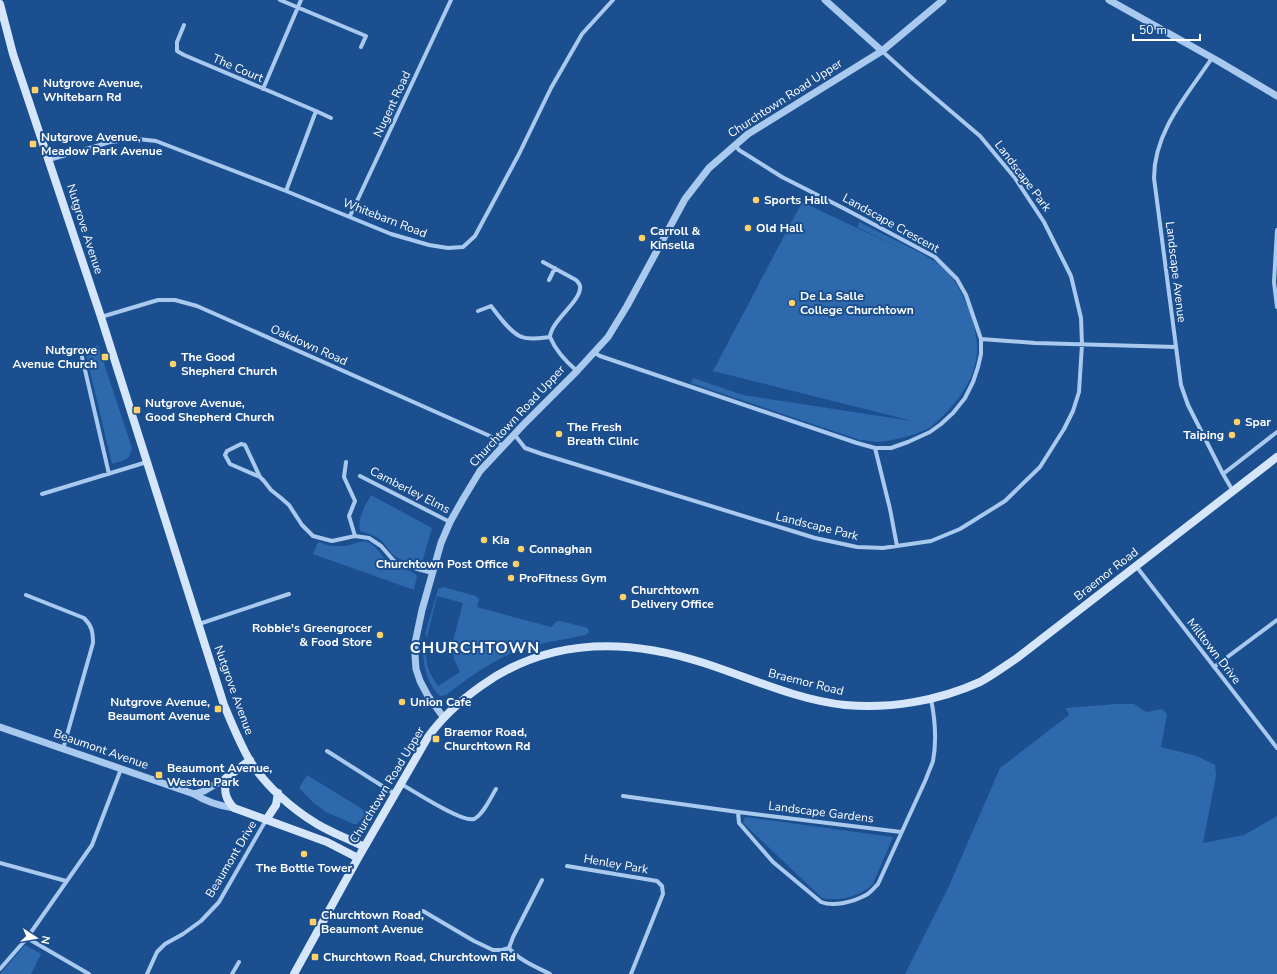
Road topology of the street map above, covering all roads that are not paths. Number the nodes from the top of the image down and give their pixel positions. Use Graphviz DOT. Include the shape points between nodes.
graph roads {
  1 [pos="280,0"];
  2 [pos="301,0"];
  3 [pos="451,0"];
  4 [pos="613,0"];
  5 [pos="825,0"];
  6 [pos="943,0"];
  7 [pos="1109,0"];
  8 [pos="0,4"];
  9 [pos="298,7"];
  10 [pos="184,25"];
  11 [pos="361,46"];
  12 [pos="882,50"];
  13 [pos="1212,58"];
  14 [pos="263,90"];
  15 [pos="1277,96"];
  16 [pos="316,111"];
  17 [pos="331,118"];
  18 [pos="735,144"];
  19 [pos="49,160"];
  20 [pos="286,190"];
  21 [pos="350,216"];
  22 [pos="1277,230"];
  23 [pos="543,262"];
  24 [pos="555,268"];
  25 [pos="549,280"];
  26 [pos="1277,307"];
  27 [pos="478,311"];
  28 [pos="101,317"];
  29 [pos="550,337"];
  30 [pos="981,339"];
  31 [pos="1082,344"];
  32 [pos="1176,347"];
  33 [pos="593,352"];
  34 [pos="82,357"];
  35 [pos="577,371"];
  36 [pos="1277,432"];
  37 [pos="514,434"];
  38 [pos="503,446"];
  39 [pos="875,448"];
  40 [pos="1277,458"];
  41 [pos="147,462"];
  42 [pos="346,462"];
  43 [pos="109,474"];
  44 [pos="1223,474"];
  45 [pos="360,476"];
  46 [pos="260,477"];
  47 [pos="1233,491"];
  48 [pos="42,494"];
  49 [pos="450,522"];
  50 [pos="355,536"];
  51 [pos="897,546"];
  52 [pos="1136,566"];
  53 [pos="432,573"];
  54 [pos="288,594"];
  55 [pos="26,595"];
  56 [pos="1277,620"];
  57 [pos="199,624"];
  58 [pos="1214,667"];
  59 [pos="931,698"];
  60 [pos="444,718"];
  61 [pos="0,727"];
  62 [pos="1277,748"];
  63 [pos="62,749"];
  64 [pos="327,750"];
  65 [pos="250,760"];
  66 [pos="122,769"];
  67 [pos="226,778"];
  68 [pos="401,784"];
  69 [pos="496,789"];
  70 [pos="278,793"];
  71 [pos="194,794"];
  72 [pos="395,794"];
  73 [pos="623,796"];
  74 [pos="234,808"];
  75 [pos="738,812"];
  76 [pos="266,820"];
  77 [pos="331,831"];
  78 [pos="901,832"];
  79 [pos="327,842"];
  80 [pos="364,847"];
  81 [pos="358,858"];
  82 [pos="0,862"];
  83 [pos="567,866"];
  84 [pos="542,880"];
  85 [pos="66,881"];
  86 [pos="423,911"];
  87 [pos="27,938"];
  88 [pos="509,948"];
  89 [pos="239,962"];
  90 [pos="0,969"];
  91 [pos="89,974"];
  92 [pos="147,974"];
  93 [pos="232,974"];
  94 [pos="294,974"];
  95 [pos="550,974"];
  96 [pos="630,974"];
  1 -- 9 [label="street"];
  2 -- 9 [label="street"];
  3 -- 21 [label="street, Nugent Road"];
  4 -- 21 [label="street, Whitebarn Road" via="582,34 551,88 475,236 464,247 429,246 391,234"];
  5 -- 12 [label="street"];
  6 -- 12 [label="street, Churchtown Road Upper"];
  7 -- 13 [label="street"];
  8 -- 19 [label="main road, Nutgrove Avenue" via="13,54"];
  9 -- 11 [label="street" via="366,36"];
  9 -- 14 [label="street"];
  10 -- 14 [label="street, The Court" via="177,42 177,51"];
  12 -- 18 [label="street, Churchtown Road Upper"];
  12 -- 31 [label="street, Landscape Park" via="980,136 1015,178 1044,222 1071,276 1081,318"];
  13 -- 15 [label="street"];
  13 -- 32 [label="street, Landscape Avenue" via="1171,117 1154,165"];
  14 -- 16 [label="street, The Court"];
  16 -- 17 [label="street, The Court"];
  16 -- 20 [label="street"];
  18 -- 30 [label="street, Landscape Crescent" via="739,150 782,177 935,257 956,279 966,295"];
  18 -- 33 [label="street, Churchtown Road Upper" via="709,168 685,199 627,306 608,337"];
  19 -- 20 [label="street, Whitebarn Road" via="110,142 138,139 156,141"];
  19 -- 28 [label="main road, Nutgrove Avenue"];
  20 -- 21 [label="street, Whitebarn Road"];
  22 -- 26 [label="street" via="1274,282"];
  23 -- 24 [label="street"];
  24 -- 25 [label="street"];
  24 -- 29 [label="street" via="576,280 580,288 578,295 552,329"];
  27 -- 29 [label="street" via="491,306 514,333 522,338"];
  28 -- 38 [label="street, Oakdown Road" via="158,300 175,300 197,306 493,438"];
  28 -- 41 [label="main road, Nutgrove Avenue"];
  29 -- 35 [label="street" via="557,351"];
  30 -- 31 [label="street"];
  30 -- 39 [label="street, Landscape Crescent" via="980,361 973,382 953,413 930,432 908,442 891,448"];
  31 -- 32 [label="street"];
  31 -- 51 [label="street, Landscape Park" via="1079,392 1073,411 1040,467 1005,501 960,529 931,541"];
  32 -- 44 [label="street, Landscape Avenue" via="1181,385 1188,405"];
  33 -- 35 [label="street, Churchtown Road Upper"];
  33 -- 39 [label="street, Landscape Crescent"];
  34 -- 43 [label="street"];
  35 -- 37 [label="street, Churchtown Road Upper"];
  36 -- 44 [label="street"];
  37 -- 38 [label="street, Churchtown Road Upper"];
  37 -- 51 [label="street, Landscape Park" via="525,448 542,454 801,534 857,547"];
  38 -- 49 [label="street, Churchtown Road Upper" via="480,471"];
  39 -- 51 [label="street"];
  40 -- 47 [label="main road, Braemor Road"];
  41 -- 43 [label="street"];
  41 -- 57 [label="main road, Nutgrove Avenue"];
  42 -- 50 [label="street" via="344,477 355,501 349,516"];
  43 -- 48 [label="street"];
  44 -- 47 [label="street, Landscape Avenue"];
  45 -- 49 [label="street, Camberley Elms"];
  46 -- 46 [label="street" via="230,464 225,454 227,451 244,445"];
  46 -- 50 [label="street" via="270,490 289,505 313,536 332,541"];
  47 -- 52 [label="main road, Braemor Road"];
  49 -- 53 [label="street, Churchtown Road Upper"];
  50 -- 53 [label="street" via="369,538 382,546 394,561"];
  52 -- 58 [label="street, Milltown Drive"];
  52 -- 59 [label="main road, Braemor Road" via="998,671 981,681"];
  53 -- 60 [label="street, Churchtown Road Upper" via="414,655 420,681"];
  54 -- 57 [label="street"];
  55 -- 63 [label="street" via="84,618 90,623 93,632"];
  56 -- 58 [label="street"];
  57 -- 65 [label="main road, Nutgrove Avenue" via="224,705"];
  58 -- 62 [label="street, Milltown Drive"];
  59 -- 60 [label="main road, Braemor Road" via="878,706 833,703 798,695 676,655 626,646 601,646 558,651 522,662 502,672 460,701"];
  59 -- 78 [label="street" via="936,738 932,762"];
  60 -- 68 [label="main road, Churchtown Road Upper" via="428,737"];
  61 -- 63 [label="street, Beaumont Avenue"];
  63 -- 66 [label="street, Beaumont Avenue"];
  64 -- 72 [label="street"];
  65 -- 67 [label="main road"];
  65 -- 70 [label="main road, Nutgrove Avenue"];
  66 -- 71 [label="street, Beaumont Avenue"];
  66 -- 85 [label="street" via="92,845"];
  67 -- 71 [label="street"];
  67 -- 74 [label="main road" via="225,793 228,802"];
  68 -- 69 [label="street" via="447,811 472,820 480,815"];
  68 -- 72 [label="main road, Churchtown Road Upper"];
  70 -- 76 [label="main road" via="276,805"];
  70 -- 77 [label="main road, Nutgrove Avenue" via="298,811"];
  71 -- 74 [label="street, Beaumont Avenue" via="204,800"];
  72 -- 80 [label="main road, Churchtown Road Upper"];
  73 -- 75 [label="street, Landscape Gardens"];
  74 -- 76 [label="main road, Beaumont Avenue"];
  75 -- 78 [label="street, Landscape Gardens"];
  75 -- 78 [label="street" via="739,824 773,862 828,905 867,894 878,884"];
  76 -- 79 [label="main road, Beaumont Avenue"];
  76 -- 92 [label="street, Beaumont Drive" via="219,902 202,921 165,944 157,952"];
  77 -- 79 [label="main road"];
  77 -- 80 [label="main road, Nutgrove Avenue"];
  79 -- 81 [label="main road, Beaumont Avenue"];
  80 -- 81 [label="main road, Churchtown Road Upper"];
  81 -- 94 [label="main road, Churchtown Road Upper"];
  82 -- 85 [label="street"];
  83 -- 96 [label="street, Henley Park" via="657,881 662,886 663,894"];
  84 -- 88 [label="street"];
  85 -- 87 [label="street"];
  86 -- 88 [label="street" via="493,950"];
  87 -- 90 [label="street"];
  87 -- 91 [label="street"];
  88 -- 95 [label="street" via="530,964"];
  89 -- 93 [label="street"];
}
